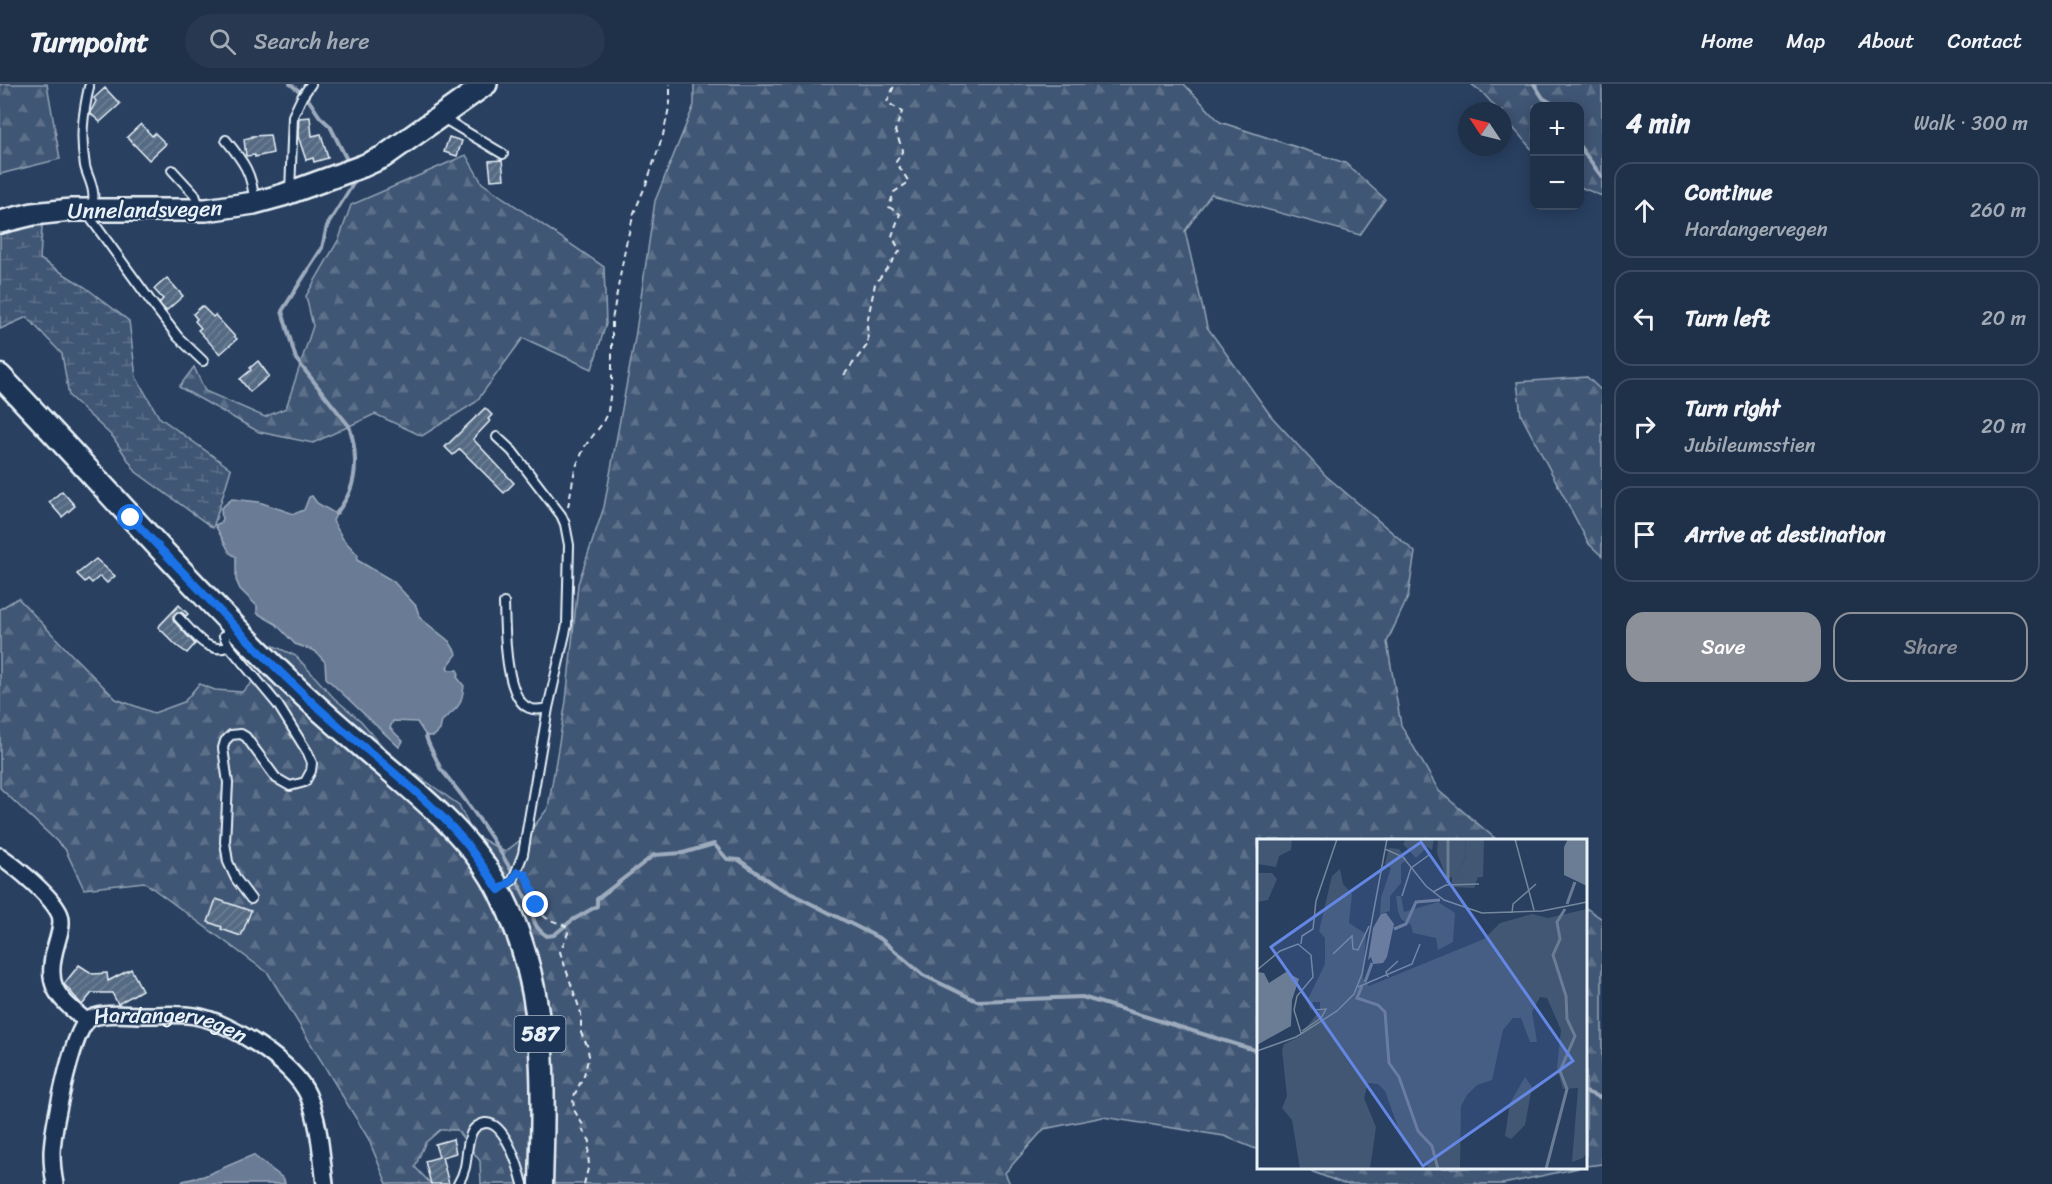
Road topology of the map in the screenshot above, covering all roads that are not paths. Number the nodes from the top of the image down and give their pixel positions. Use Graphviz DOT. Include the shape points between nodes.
graph roads {
  1 [pos="486,84"];
  2 [pos="310,86"];
  3 [pos="89,87"];
  4 [pos="441,116"];
  5 [pos="226,140"];
  6 [pos="503,154"];
  7 [pos="172,170"];
  8 [pos="290,193"];
  9 [pos="254,203"];
  10 [pos="92,209"];
  11 [pos="201,210"];
  12 [pos="0,222"];
  13 [pos="203,361"];
  14 [pos="0,376"];
  15 [pos="497,437"];
  16 [pos="504,603"];
  17 [pos="179,618"];
  18 [pos="232,636"];
  19 [pos="548,708"];
  20 [pos="0,856"];
  21 [pos="499,890"];
  22 [pos="251,899"];
  23 [pos="86,1022"];
  24 [pos="55,1184"];
  25 [pos="325,1184"];
  26 [pos="458,1184"];
  27 [pos="523,1184"];
  28 [pos="541,1184"];
  1 -- 4 [label="main road, Unnelandsvegen"];
  2 -- 8 [label="lane" via="297,105 292,124"];
  3 -- 10 [label="lane" via="82,135 93,191"];
  4 -- 6 [label="lane"];
  4 -- 8 [label="main road, Unnelandsvegen" via="383,157"];
  5 -- 9 [label="lane" via="251,178"];
  7 -- 11 [label="lane" via="195,195"];
  8 -- 9 [label="main road, Unnelandsvegen"];
  9 -- 11 [label="main road, Unnelandsvegen"];
  10 -- 11 [label="main road, Unnelandsvegen"];
  10 -- 12 [label="main road, Unnelandsvegen" via="33,214"];
  10 -- 13 [label="lane" via="90,216 95,226 172,328"];
  14 -- 18 [label="main road, 587" via="131,518"];
  15 -- 19 [label="lane" via="561,515 569,545 567,625"];
  16 -- 19 [label="lane" via="508,669 520,699 532,710"];
  17 -- 18 [label="lane" via="211,648 218,650"];
  18 -- 21 [label="main road, 587" via="405,783 449,825"];
  18 -- 22 [label="lane" via="312,763 305,782 290,786 276,778 246,737 231,735 225,741 228,862"];
  19 -- 21 [label="lane" via="523,854 513,880"];
  20 -- 23 [label="street" via="23,874 61,917 51,972 54,990"];
  21 -- 28 [label="main road, 587" via="524,951 537,1009 543,1077"];
  23 -- 24 [label="street, Hardangervegen" via="77,1038 56,1121 52,1151"];
  23 -- 25 [label="street, Hardangervegen" via="109,1015 196,1016 226,1026 255,1044 296,1077 307,1093 318,1125"];
  26 -- 27 [label="lane" via="467,1165 470,1136 476,1127 487,1123 503,1134"];
}
